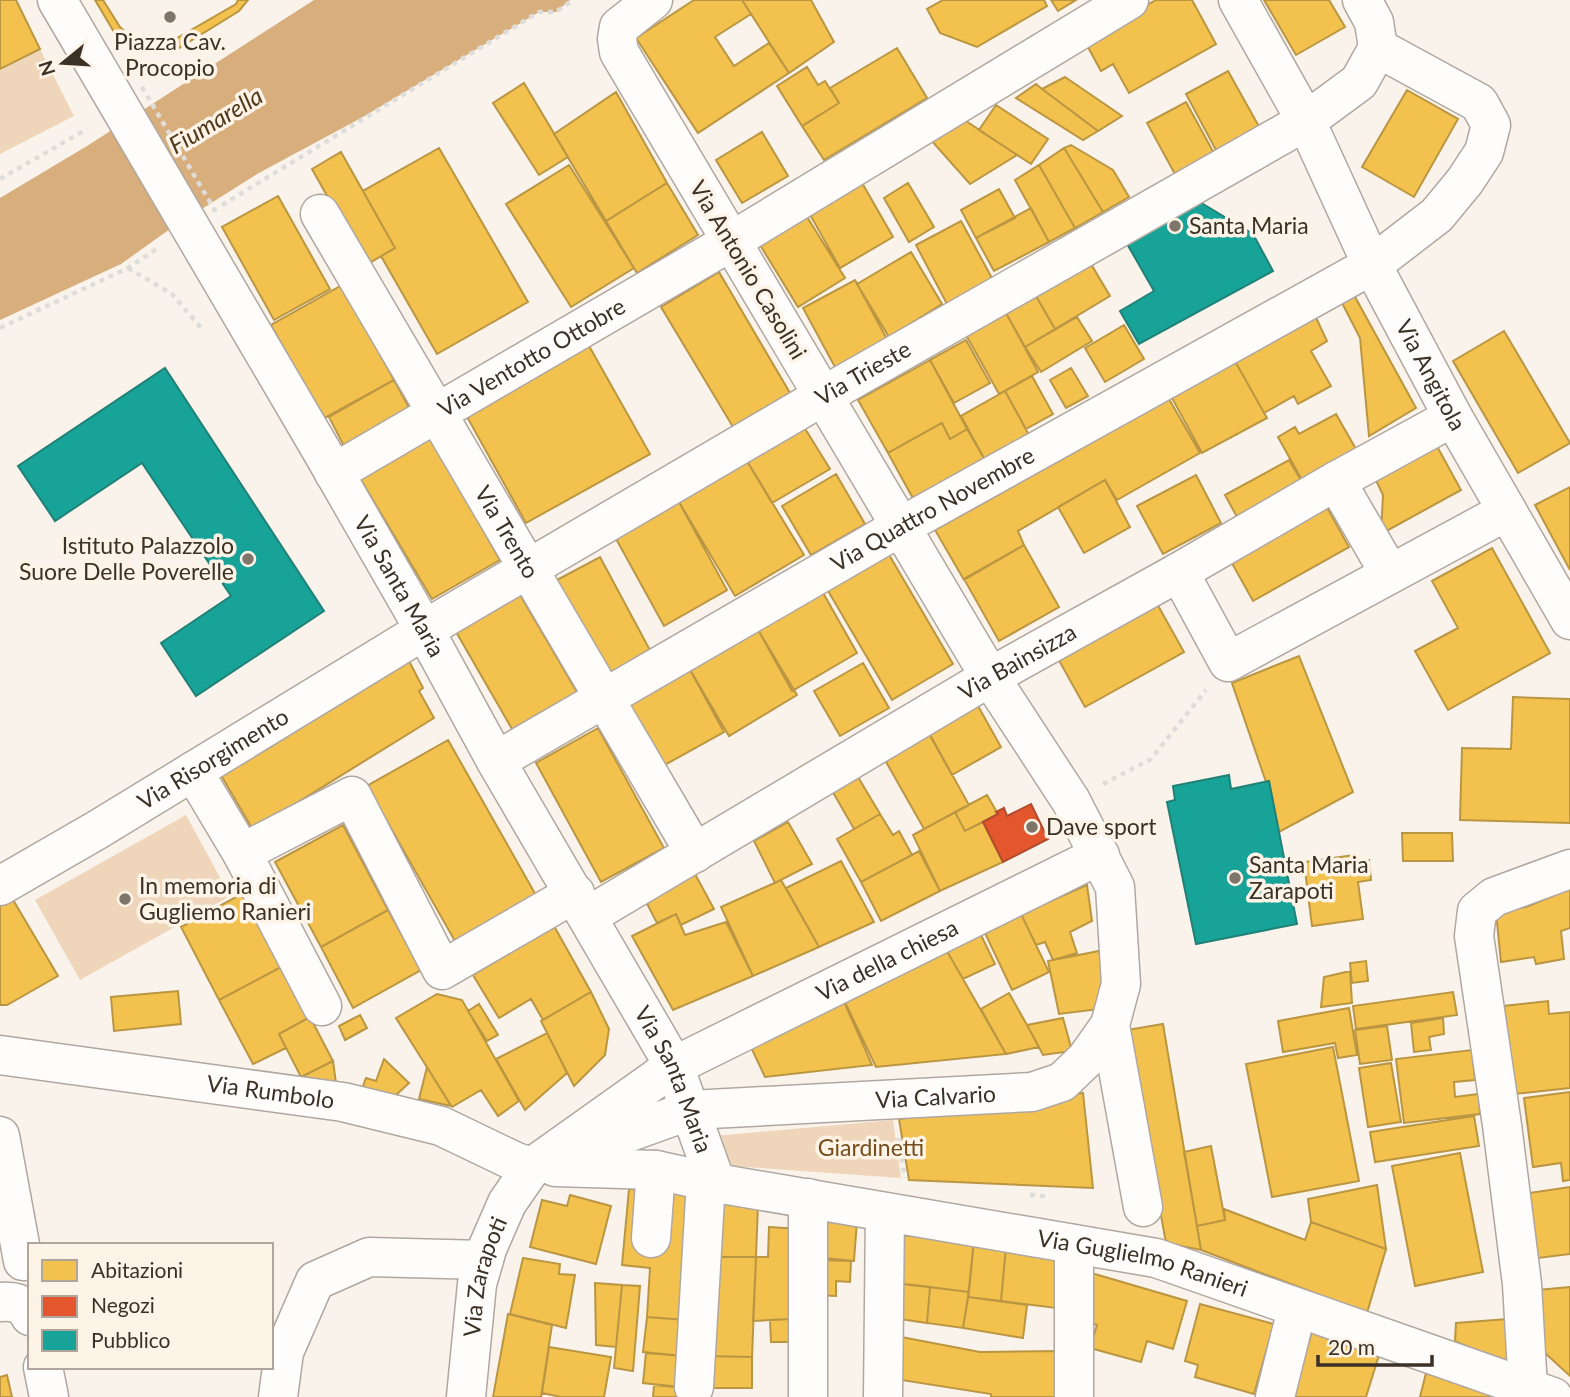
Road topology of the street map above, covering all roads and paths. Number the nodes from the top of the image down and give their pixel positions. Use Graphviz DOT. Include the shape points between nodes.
graph roads {
  1 [pos="57,0"];
  2 [pos="573,0"];
  3 [pos="1129,0"];
  4 [pos="1238,0"];
  5 [pos="1362,0"];
  6 [pos="646,5"];
  7 [pos="1378,48"];
  8 [pos="130,105"];
  9 [pos="1306,121"];
  10 [pos="0,179"];
  11 [pos="320,214"];
  12 [pos="196,223"];
  13 [pos="730,242"];
  14 [pos="1372,265"];
  15 [pos="0,328"];
  16 [pos="823,396"];
  17 [pos="438,412"];
  18 [pos="1453,417"];
  19 [pos="334,473"];
  20 [pos="1336,481"];
  21 [pos="1507,511"];
  22 [pos="900,527"];
  23 [pos="529,569"];
  24 [pos="1179,572"];
  25 [pos="1390,574"];
  26 [pos="1570,620"];
  27 [pos="424,629"];
  28 [pos="1228,662"];
  29 [pos="990,677"];
  30 [pos="605,699"];
  31 [pos="496,761"];
  32 [pos="193,771"];
  33 [pos="1101,785"];
  34 [pos="242,852"];
  35 [pos="695,853"];
  36 [pos="1100,855"];
  37 [pos="1570,869"];
  38 [pos="0,886"];
  39 [pos="582,904"];
  40 [pos="323,1006"];
  41 [pos="1110,1025"];
  42 [pos="0,1055"];
  43 [pos="674,1066"];
  44 [pos="891,1100"];
  45 [pos="691,1110"];
  46 [pos="0,1136"];
  47 [pos="532,1167"];
  48 [pos="656,1170"];
  49 [pos="711,1182"];
  50 [pos="1020,1194"];
  51 [pos="1045,1196"];
  52 [pos="808,1198"];
  53 [pos="895,1198"];
  54 [pos="1144,1233"];
  55 [pos="650,1238"];
  56 [pos="1074,1244"];
  57 [pos="484,1259"];
  58 [pos="23,1261"];
  59 [pos="0,1302"];
  60 [pos="1297,1309"];
  61 [pos="28,1312"];
  62 [pos="43,1369"];
  63 [pos="694,1387"];
  64 [pos="1536,1394"];
  65 [pos="49,1397"];
  66 [pos="278,1397"];
  67 [pos="466,1397"];
  68 [pos="808,1397"];
  69 [pos="883,1397"];
  70 [pos="1074,1397"];
  71 [pos="1275,1397"];
  1 -- 8 [label="street, Via Santa Maria"];
  2 -- 12 [label="path" via="556,12 539,12"];
  3 -- 13 [label="street, Via Ventotto Ottobre"];
  4 -- 9 [label="street, Via Angitola"];
  5 -- 7 [label="street" via="1374,22"];
  6 -- 13 [label="street, Via Antonio Casolini" via="619,27 619,52"];
  7 -- 9 [label="street, Via Trieste" via="1359,82"];
  7 -- 14 [label="street, Via Quattro Novembre" via="1479,103 1491,125 1484,152 1437,215"];
  8 -- 10 [label="path"];
  8 -- 12 [label="street, Via Santa Maria"];
  8 -- 12 [label="path, bridge"];
  9 -- 14 [label="street, Via Angitola"];
  9 -- 16 [label="street, Via Trieste"];
  11 -- 17 [label="street, Via Trento"];
  12 -- 15 [label="path" via="128,268"];
  12 -- 19 [label="street, Via Santa Maria"];
  13 -- 16 [label="street, Via Antonio Casolini"];
  13 -- 17 [label="street, Via Ventotto Ottobre"];
  14 -- 18 [label="street, Via Angitola"];
  14 -- 22 [label="street, Via Quattro Novembre"];
  16 -- 22 [label="street, Via Antonio Casolini"];
  16 -- 23 [label="street, Via Trieste"];
  17 -- 19 [label="street, Via Ventotto Ottobre"];
  17 -- 23 [label="street, Via Trento"];
  18 -- 20 [label="street, Via Bainsizza"];
  18 -- 21 [label="street, Via Angitola"];
  19 -- 27 [label="street, Via Santa Maria"];
  20 -- 24 [label="street, Via Bainsizza"];
  20 -- 25 [label="street"];
  21 -- 25 [label="street"];
  21 -- 26 [label="street, Via Angitola"];
  22 -- 29 [label="street, Via Antonio Casolini"];
  22 -- 30 [label="street, Via Quattro Novembre"];
  23 -- 27 [label="street, Via Trieste"];
  23 -- 30 [label="street, Via Trento"];
  24 -- 28 [label="street"];
  24 -- 29 [label="street, Via Bainsizza"];
  25 -- 28 [label="street"];
  27 -- 31 [label="street, Via Santa Maria"];
  27 -- 32 [label="street, Via Risorgimento"];
  28 -- 33 [label="path" via="1151,759"];
  29 -- 35 [label="street, Via Bainsizza"];
  29 -- 36 [label="street, Via Antonio Casolini" via="1071,801"];
  30 -- 31 [label="street, Via Quattro Novembre"];
  30 -- 35 [label="street, Via Trento"];
  31 -- 39 [label="street, Via Santa Maria"];
  32 -- 34 [label="street"];
  32 -- 38 [label="street, Via Risorgimento"];
  34 -- 39 [label="street, Via Bainsizza" via="352,796 442,970"];
  34 -- 40 [label="street"];
  35 -- 39 [label="street, Via Bainsizza"];
  36 -- 41 [label="street, Via Calvario" via="1115,887 1121,984"];
  36 -- 43 [label="street, Via della chiesa"];
  37 -- 64 [label="street" via="1493,897 1477,911 1474,936"];
  39 -- 43 [label="street, Via Santa Maria"];
  41 -- 44 [label="street, Via Calvario" via="1086,1059 1062,1082 1032,1092"];
  41 -- 54 [label="street"];
  42 -- 47 [label="street, Via Rumbolo" via="343,1102 441,1126"];
  43 -- 45 [label="street, Via Santa Maria"];
  43 -- 47 [label="street"];
  44 -- 45 [label="street, Via Calvario"];
  44 -- 53 [label="path"];
  45 -- 47 [label="street"];
  45 -- 49 [label="street, Via Santa Maria"];
  46 -- 58 [label="street"];
  47 -- 48 [label="street, Via Rumbolo"];
  47 -- 57 [label="street, Via Zarapoti" via="507,1203"];
  48 -- 49 [label="street, Via Rumbolo"];
  48 -- 55 [label="street"];
  49 -- 52 [label="street, Via Guglielmo Ranieri"];
  49 -- 63 [label="street"];
  50 -- 51 [label="path"];
  52 -- 53 [label="street, Via Guglielmo Ranieri"];
  52 -- 68 [label="street"];
  53 -- 56 [label="street, Via Guglielmo Ranieri"];
  53 -- 69 [label="street"];
  54 -- 56 [label="street, Via Guglielmo Ranieri"];
  54 -- 60 [label="street, Via Guglielmo Ranieri" via="1156,1258"];
  56 -- 70 [label="street"];
  57 -- 66 [label="street" via="369,1257 315,1281 284,1352"];
  57 -- 67 [label="street, Via Zarapoti" via="477,1284"];
  59 -- 61 [label="street" via="13,1301"];
  60 -- 64 [label="street, Via Guglielmo Ranieri"];
  60 -- 71 [label="street"];
  62 -- 65 [label="street"];
}
